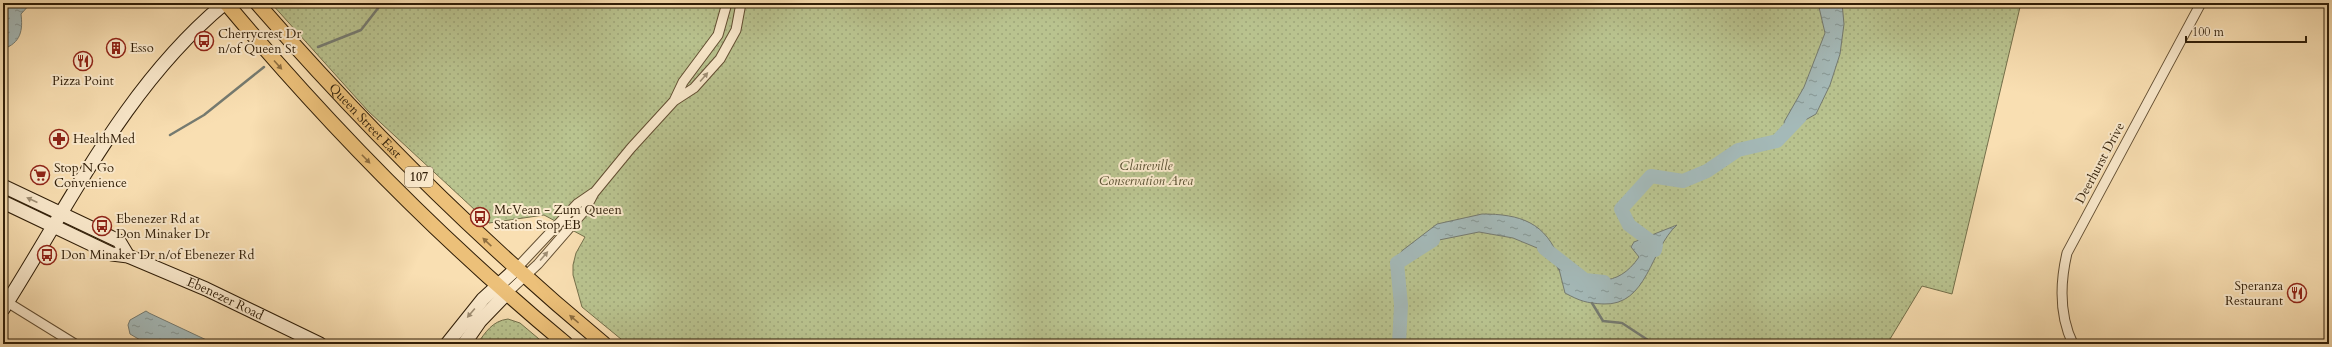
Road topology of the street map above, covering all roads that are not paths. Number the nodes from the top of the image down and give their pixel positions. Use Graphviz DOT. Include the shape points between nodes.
graph roads {
  1 [pos="226,3"];
  2 [pos="257,3"];
  3 [pos="727,3"];
  4 [pos="741,3"];
  5 [pos="2201,3"];
  6 [pos="674,101"];
  7 [pos="3,186"];
  8 [pos="3,202"];
  9 [pos="61,214"];
  10 [pos="54,226"];
  11 [pos="128,256"];
  12 [pos="520,272"];
  13 [pos="502,289"];
  14 [pos="5,306"];
  15 [pos="75,344"];
  16 [pos="320,344"];
  17 [pos="447,344"];
  18 [pos="464,344"];
  19 [pos="566,344"];
  20 [pos="604,344"];
  21 [pos="2073,344"];
  1 -- 9 [label="main road" via="181,43 148,81 111,132"];
  1 -- 13 [label="main road, Queen Street East / 107, one-way" via="339,131 421,214"];
  12 -- 2 [label="main road, Queen Street East / 107, one-way" via="371,129"];
  3 -- 6 [label="street" via="718,36 683,82"];
  6 -- 4 [label="street, one-way" via="694,88 720,59 736,30"];
  5 -- 21 [label="street, Deerhurst Drive" via="2067,253 2062,277 2062,307 2065,325"];
  6 -- 12 [label="street" via="594,193 585,210"];
  9 -- 7 [label="main road, one-way"];
  8 -- 10 [label="main road, Ebenezer Road"];
  9 -- 10 [label="main road"];
  9 -- 11 [label="main road" via="119,241"];
  10 -- 11 [label="main road, Ebenezer Road" via="112,254"];
  10 -- 14 [label="main road"];
  11 -- 16 [label="main road, Ebenezer Road" via="206,289"];
  12 -- 13 [label="main road"];
  20 -- 12 [label="main road, Queen Street East / 107, one-way"];
  13 -- 17 [label="main road, one-way" via="475,308"];
  13 -- 18 [label="main road"];
  13 -- 19 [label="main road, Queen Street East / 107"];
  14 -- 15 [label="street"];
}
